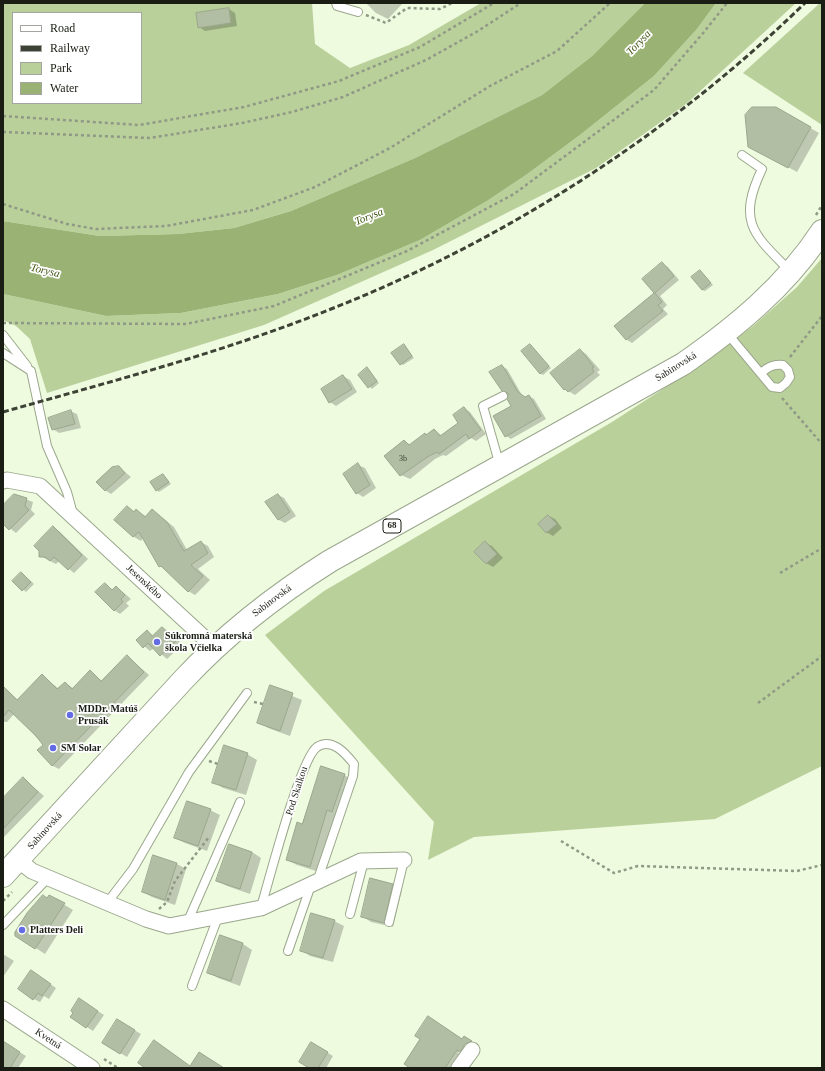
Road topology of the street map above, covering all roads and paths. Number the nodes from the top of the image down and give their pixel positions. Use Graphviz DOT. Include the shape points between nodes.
graph roads {
  1 [pos="336,3"];
  2 [pos="452,3"];
  3 [pos="486,3"];
  4 [pos="494,3"];
  5 [pos="521,3"];
  6 [pos="610,3"];
  7 [pos="727,3"];
  8 [pos="489,6"];
  9 [pos="358,12"];
  10 [pos="3,116"];
  11 [pos="3,132"];
  12 [pos="742,156"];
  13 [pos="3,204"];
  14 [pos="822,231"];
  15 [pos="791,271"];
  16 [pos="822,316"];
  17 [pos="3,323"];
  18 [pos="726,333"];
  19 [pos="3,335"];
  20 [pos="3,353"];
  21 [pos="783,365"];
  22 [pos="31,371"];
  23 [pos="761,373"];
  24 [pos="772,387"];
  25 [pos="503,396"];
  26 [pos="822,444"];
  27 [pos="501,466"];
  28 [pos="3,481"];
  29 [pos="74,517"];
  30 [pos="822,548"];
  31 [pos="780,574"];
  32 [pos="214,647"];
  33 [pos="822,656"];
  34 [pos="247,693"];
  35 [pos="758,703"];
  36 [pos="240,802"];
  37 [pos="209,837"];
  38 [pos="561,841"];
  39 [pos="404,860"];
  40 [pos="364,861"];
  41 [pos="822,865"];
  42 [pos="25,866"];
  43 [pos="3,876"];
  44 [pos="48,878"];
  45 [pos="314,884"];
  46 [pos="3,901"];
  47 [pos="107,903"];
  48 [pos="261,908"];
  49 [pos="350,914"];
  50 [pos="218,916"];
  51 [pos="146,919"];
  52 [pos="389,922"];
  53 [pos="186,923"];
  54 [pos="3,925"];
  55 [pos="288,951"];
  56 [pos="192,986"];
  57 [pos="3,1009"];
  58 [pos="472,1050"];
  59 [pos="92,1068"];
  60 [pos="459,1068"];
  1 -- 9 [label="lane" via="337,6"];
  2 -- 9 [label="path" via="440,9 407,8 386,23"];
  3 -- 8 [label="path"];
  4 -- 8 [label="path"];
  5 -- 11 [label="path" via="426,60 343,97 292,112 150,138"];
  6 -- 13 [label="path" via="557,51 490,86 390,148 315,187 252,210 166,226 96,229 67,224"];
  7 -- 17 [label="path" via="654,90 514,194 407,251 274,306 186,324"];
  8 -- 10 [label="path" via="420,47 346,78 244,107 139,125"];
  12 -- 15 [label="lane" via="762,169 751,197 750,219 755,234"];
  14 -- 15 [label="main road, Sabinovská / 68"];
  15 -- 18 [label="main road, Sabinovská / 68" via="757,307"];
  16 -- 21 [label="path"];
  18 -- 23 [label="lane"];
  18 -- 27 [label="main road, Sabinovská / 68" via="657,380"];
  19 -- 22 [label="lane"];
  20 -- 22 [label="lane"];
  21 -- 23 [label="lane" via="776,364"];
  21 -- 24 [label="lane" via="790,377 780,388"];
  22 -- 29 [label="lane" via="47,446 67,492"];
  23 -- 24 [label="lane"];
  24 -- 26 [label="path"];
  25 -- 27 [label="lane" via="483,406"];
  27 -- 32 [label="main road, Sabinovská / 68" via="324,564 274,599"];
  28 -- 29 [label="street, Jesenského" via="40,486"];
  29 -- 32 [label="street, Jesenského"];
  30 -- 31 [label="path"];
  32 -- 42 [label="main road, Sabinovská / 68"];
  33 -- 35 [label="path"];
  34 -- 47 [label="lane" via="189,772 133,869"];
  36 -- 53 [label="lane"];
  37 -- 51 [label="path" via="175,881 167,902"];
  38 -- 41 [label="path" via="614,873 638,866 797,870"];
  39 -- 40 [label="street"];
  39 -- 52 [label="lane"];
  40 -- 45 [label="street"];
  40 -- 49 [label="lane"];
  42 -- 43 [label="main road, Sabinovská / 68"];
  42 -- 44 [label="street"];
  42 -- 46 [label="path"];
  44 -- 47 [label="street"];
  44 -- 54 [label="lane"];
  45 -- 48 [label="street"];
  45 -- 48 [label="lane, Pod Skalkou" via="354,776 354,764 343,750 329,744 317,747 309,756 300,777"];
  45 -- 55 [label="lane, Pod Skalkou"];
  47 -- 51 [label="street"];
  48 -- 50 [label="street"];
  50 -- 53 [label="street"];
  50 -- 56 [label="lane"];
  51 -- 53 [label="street" via="169,926"];
  57 -- 59 [label="street, Kvetná"];
  58 -- 60 [label="street"];
}
